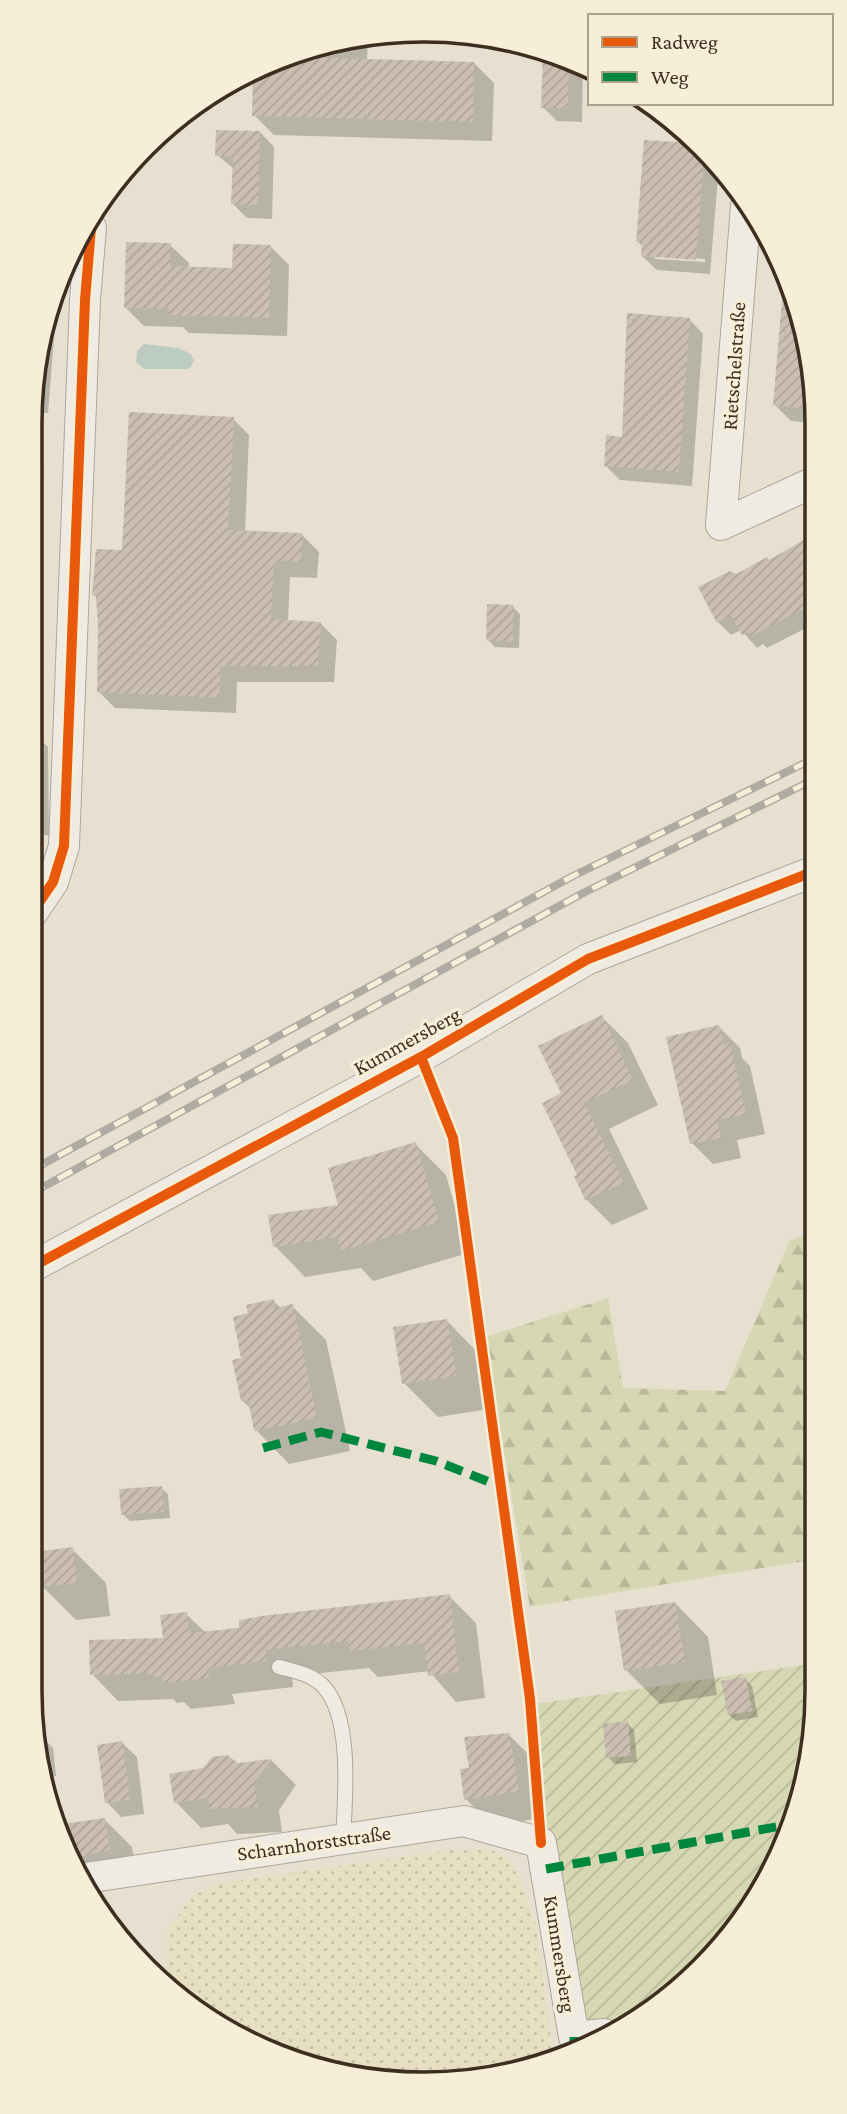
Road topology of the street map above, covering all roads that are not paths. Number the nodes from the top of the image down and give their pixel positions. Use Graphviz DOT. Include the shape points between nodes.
graph roads {
  1 [pos="745,218"];
  2 [pos="90,238"];
  3 [pos="805,486"];
  4 [pos="805,875"];
  5 [pos="42,898"];
  6 [pos="42,1262"];
  7 [pos="279,1667"];
  8 [pos="343,1839"];
  9 [pos="541,1843"];
  10 [pos="91,1877"];
  11 [pos="585,2036"];
  1 -- 3 [label="street, Rietschelstraße" via="721,525"];
  2 -- 5 [label="street" via="64,846 53,882"];
  4 -- 6 [label="street, Kummersberg" via="588,959 421,1057"];
  7 -- 8 [label="lane" via="323,1686 334,1703 348,1776"];
  8 -- 9 [label="street, Scharnhorststraße" via="464,1821"];
  8 -- 10 [label="street, Scharnhorststraße"];
  9 -- 11 [label="street, Kummersberg" via="574,2037"];
}
